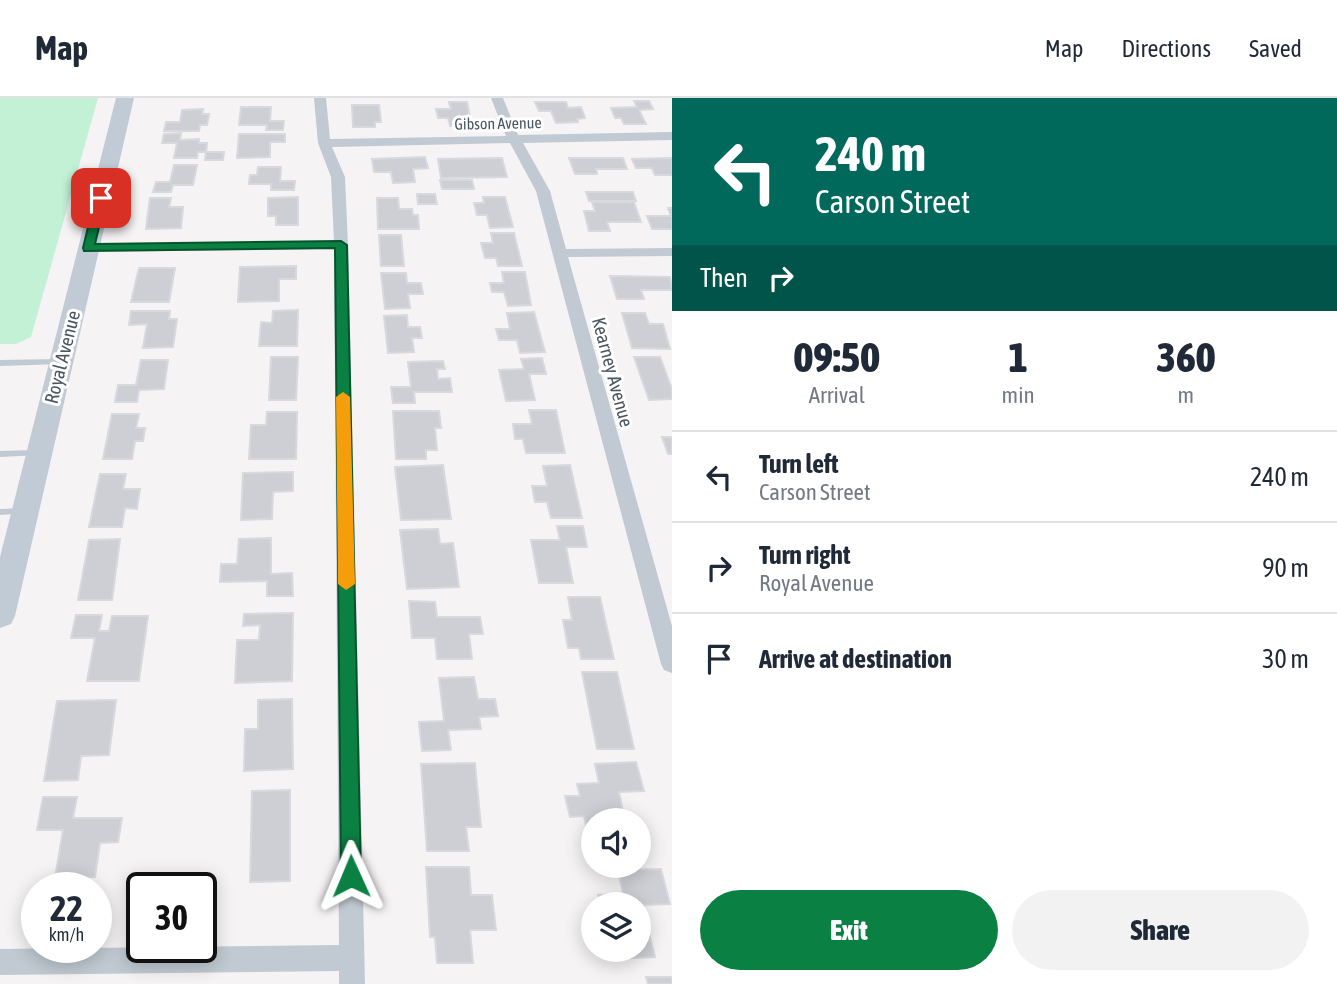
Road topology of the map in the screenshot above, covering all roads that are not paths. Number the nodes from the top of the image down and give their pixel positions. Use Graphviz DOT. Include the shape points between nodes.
graph roads {
  1 [pos="125,98"];
  2 [pos="320,98"];
  3 [pos="496,98"];
  4 [pos="672,136"];
  5 [pos="515,141"];
  6 [pos="324,143"];
  7 [pos="341,245"];
  8 [pos="89,248"];
  9 [pos="672,252"];
  10 [pos="559,253"];
  11 [pos="60,362"];
  12 [pos="0,363"];
  13 [pos="38,453"];
  14 [pos="0,454"];
  15 [pos="12,512"];
  16 [pos="6,568"];
  17 [pos="0,616"];
  18 [pos="672,664"];
  19 [pos="352,958"];
  20 [pos="0,962"];
  21 [pos="352,984"];
  1 -- 8 [label="main road, Royal Avenue"];
  2 -- 6 [label="street"];
  3 -- 5 [label="street, Kearney Avenue"];
  4 -- 5 [label="street, Gibson Avenue"];
  5 -- 6 [label="street, Gibson Avenue"];
  5 -- 10 [label="street, Kearney Avenue" via="543,191"];
  6 -- 7 [label="street" via="338,177"];
  7 -- 8 [label="street"];
  7 -- 19 [label="street"];
  8 -- 11 [label="main road, Royal Avenue"];
  9 -- 10 [label="street"];
  10 -- 18 [label="street, Kearney Avenue"];
  11 -- 12 [label="lane"];
  11 -- 13 [label="main road, Royal Avenue"];
  13 -- 14 [label="lane"];
  13 -- 15 [label="main road, Royal Avenue"];
  15 -- 16 [label="main road, Royal Avenue"];
  16 -- 17 [label="main road, Royal Avenue"];
  19 -- 20 [label="street"];
  19 -- 21 [label="street"];
}
